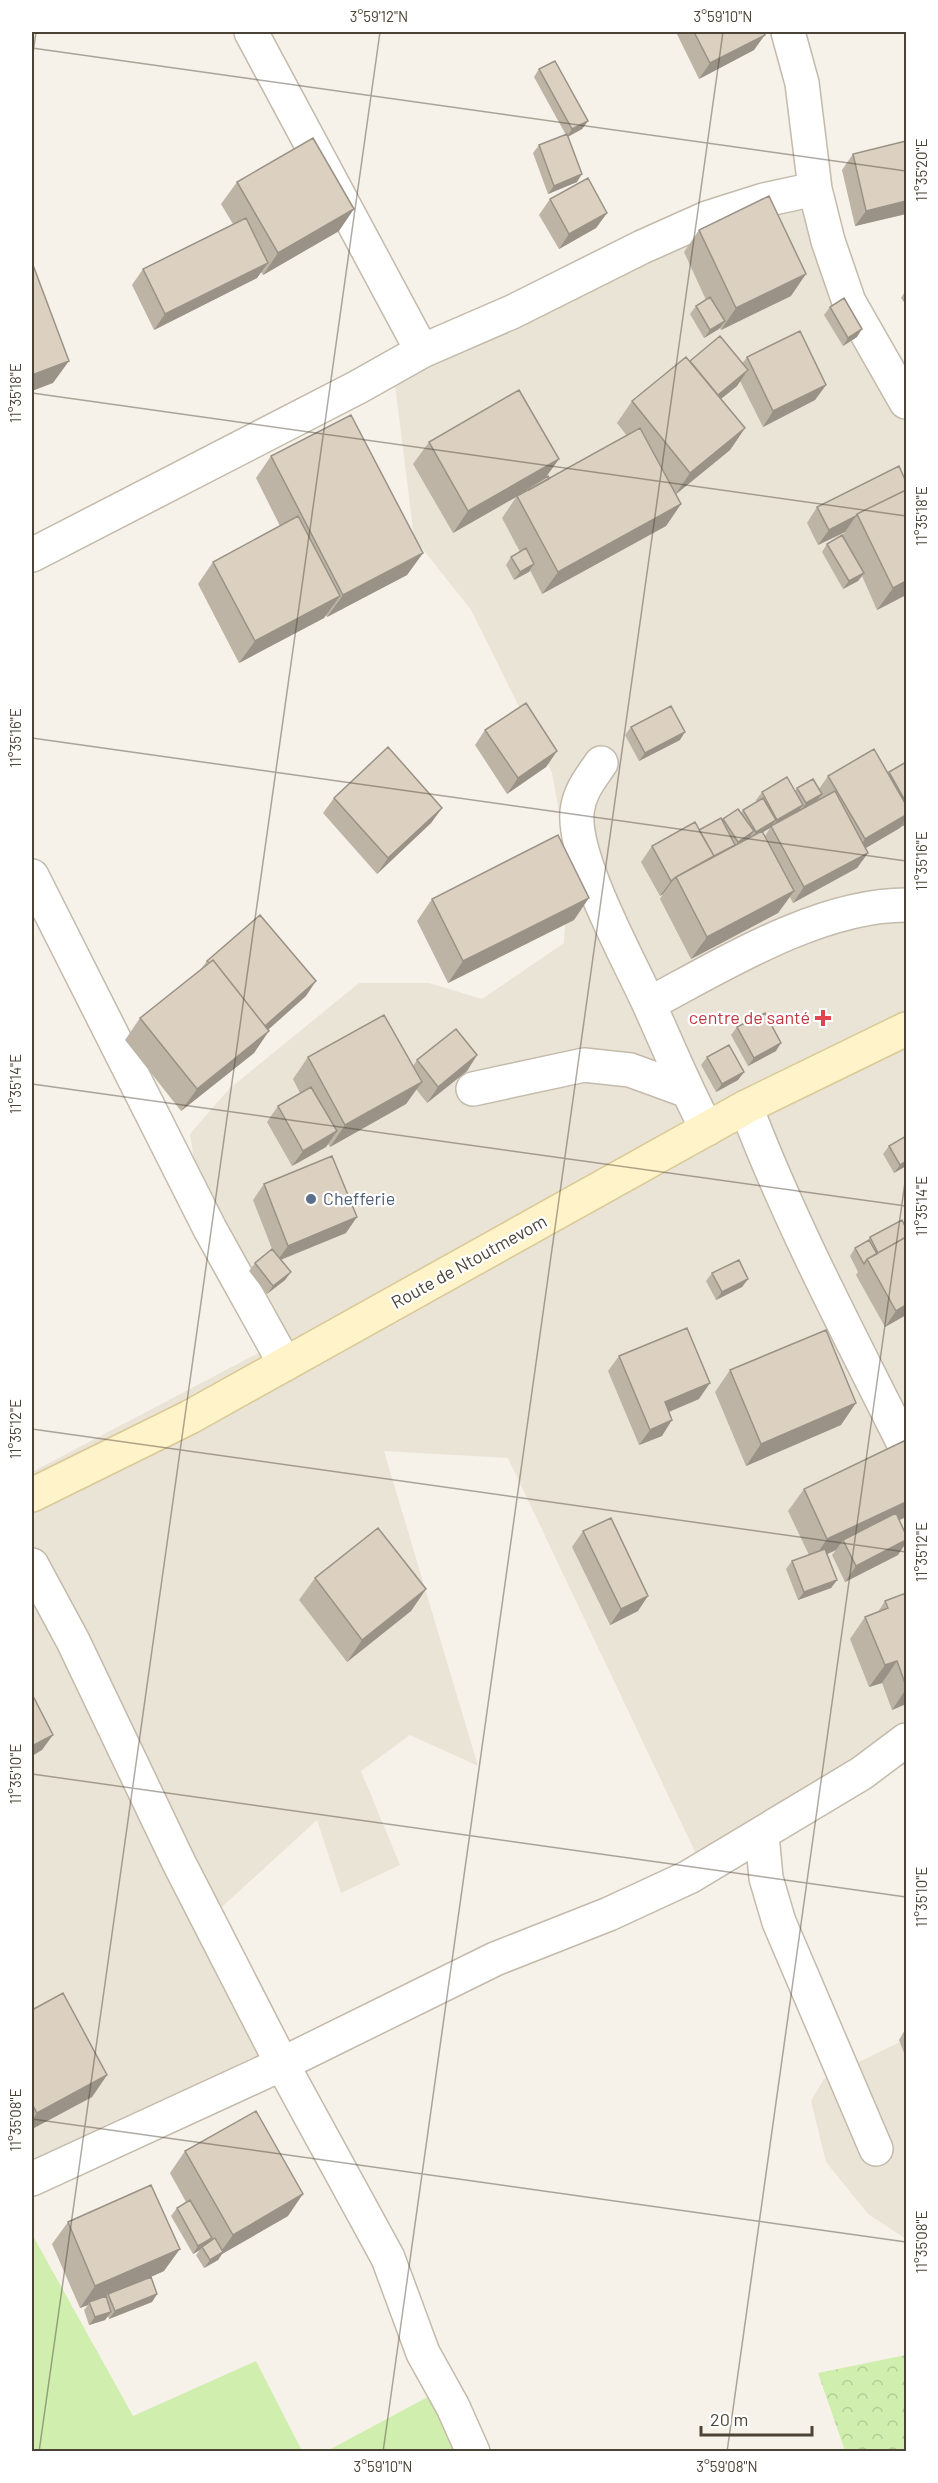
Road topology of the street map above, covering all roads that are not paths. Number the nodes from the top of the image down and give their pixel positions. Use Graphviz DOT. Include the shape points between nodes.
graph roads {
  1 [pos="251,32"];
  2 [pos="788,32"];
  3 [pos="815,189"];
  4 [pos="422,351"];
  5 [pos="906,402"];
  6 [pos="32,555"];
  7 [pos="601,764"];
  8 [pos="32,876"];
  9 [pos="906,905"];
  10 [pos="649,1004"];
  11 [pos="906,1029"];
  12 [pos="473,1089"];
  13 [pos="686,1090"];
  14 [pos="746,1107"];
  15 [pos="707,1129"];
  16 [pos="285,1364"];
  17 [pos="906,1448"];
  18 [pos="32,1495"];
  19 [pos="32,1565"];
  20 [pos="906,1740"];
  21 [pos="762,1835"];
  22 [pos="282,2064"];
  23 [pos="876,2150"];
  24 [pos="32,2179"];
  25 [pos="473,2451"];
  1 -- 4 [label="street"];
  2 -- 3 [label="street" via="802,83"];
  3 -- 4 [label="street" via="706,218"];
  3 -- 5 [label="street" via="849,302"];
  4 -- 6 [label="street"];
  7 -- 10 [label="street" via="582,789 577,812 579,841 609,921"];
  8 -- 16 [label="street" via="210,1229"];
  9 -- 10 [label="street" via="879,905 780,935"];
  10 -- 13 [label="street"];
  11 -- 14 [label="street, Route de Ntoutmevom"];
  12 -- 13 [label="street" via="584,1065 630,1070"];
  13 -- 15 [label="street"];
  14 -- 15 [label="street, Route de Ntoutmevom"];
  14 -- 17 [label="street" via="818,1271"];
  15 -- 16 [label="street, Route de Ntoutmevom"];
  16 -- 18 [label="street, Route de Ntoutmevom" via="190,1417"];
  19 -- 22 [label="street"];
  20 -- 21 [label="street" via="862,1773"];
  21 -- 22 [label="street" via="689,1877 495,1959"];
  21 -- 23 [label="street" via="766,1878 779,1922"];
  22 -- 24 [label="street"];
  22 -- 25 [label="street" via="388,2258 423,2353"];
}
